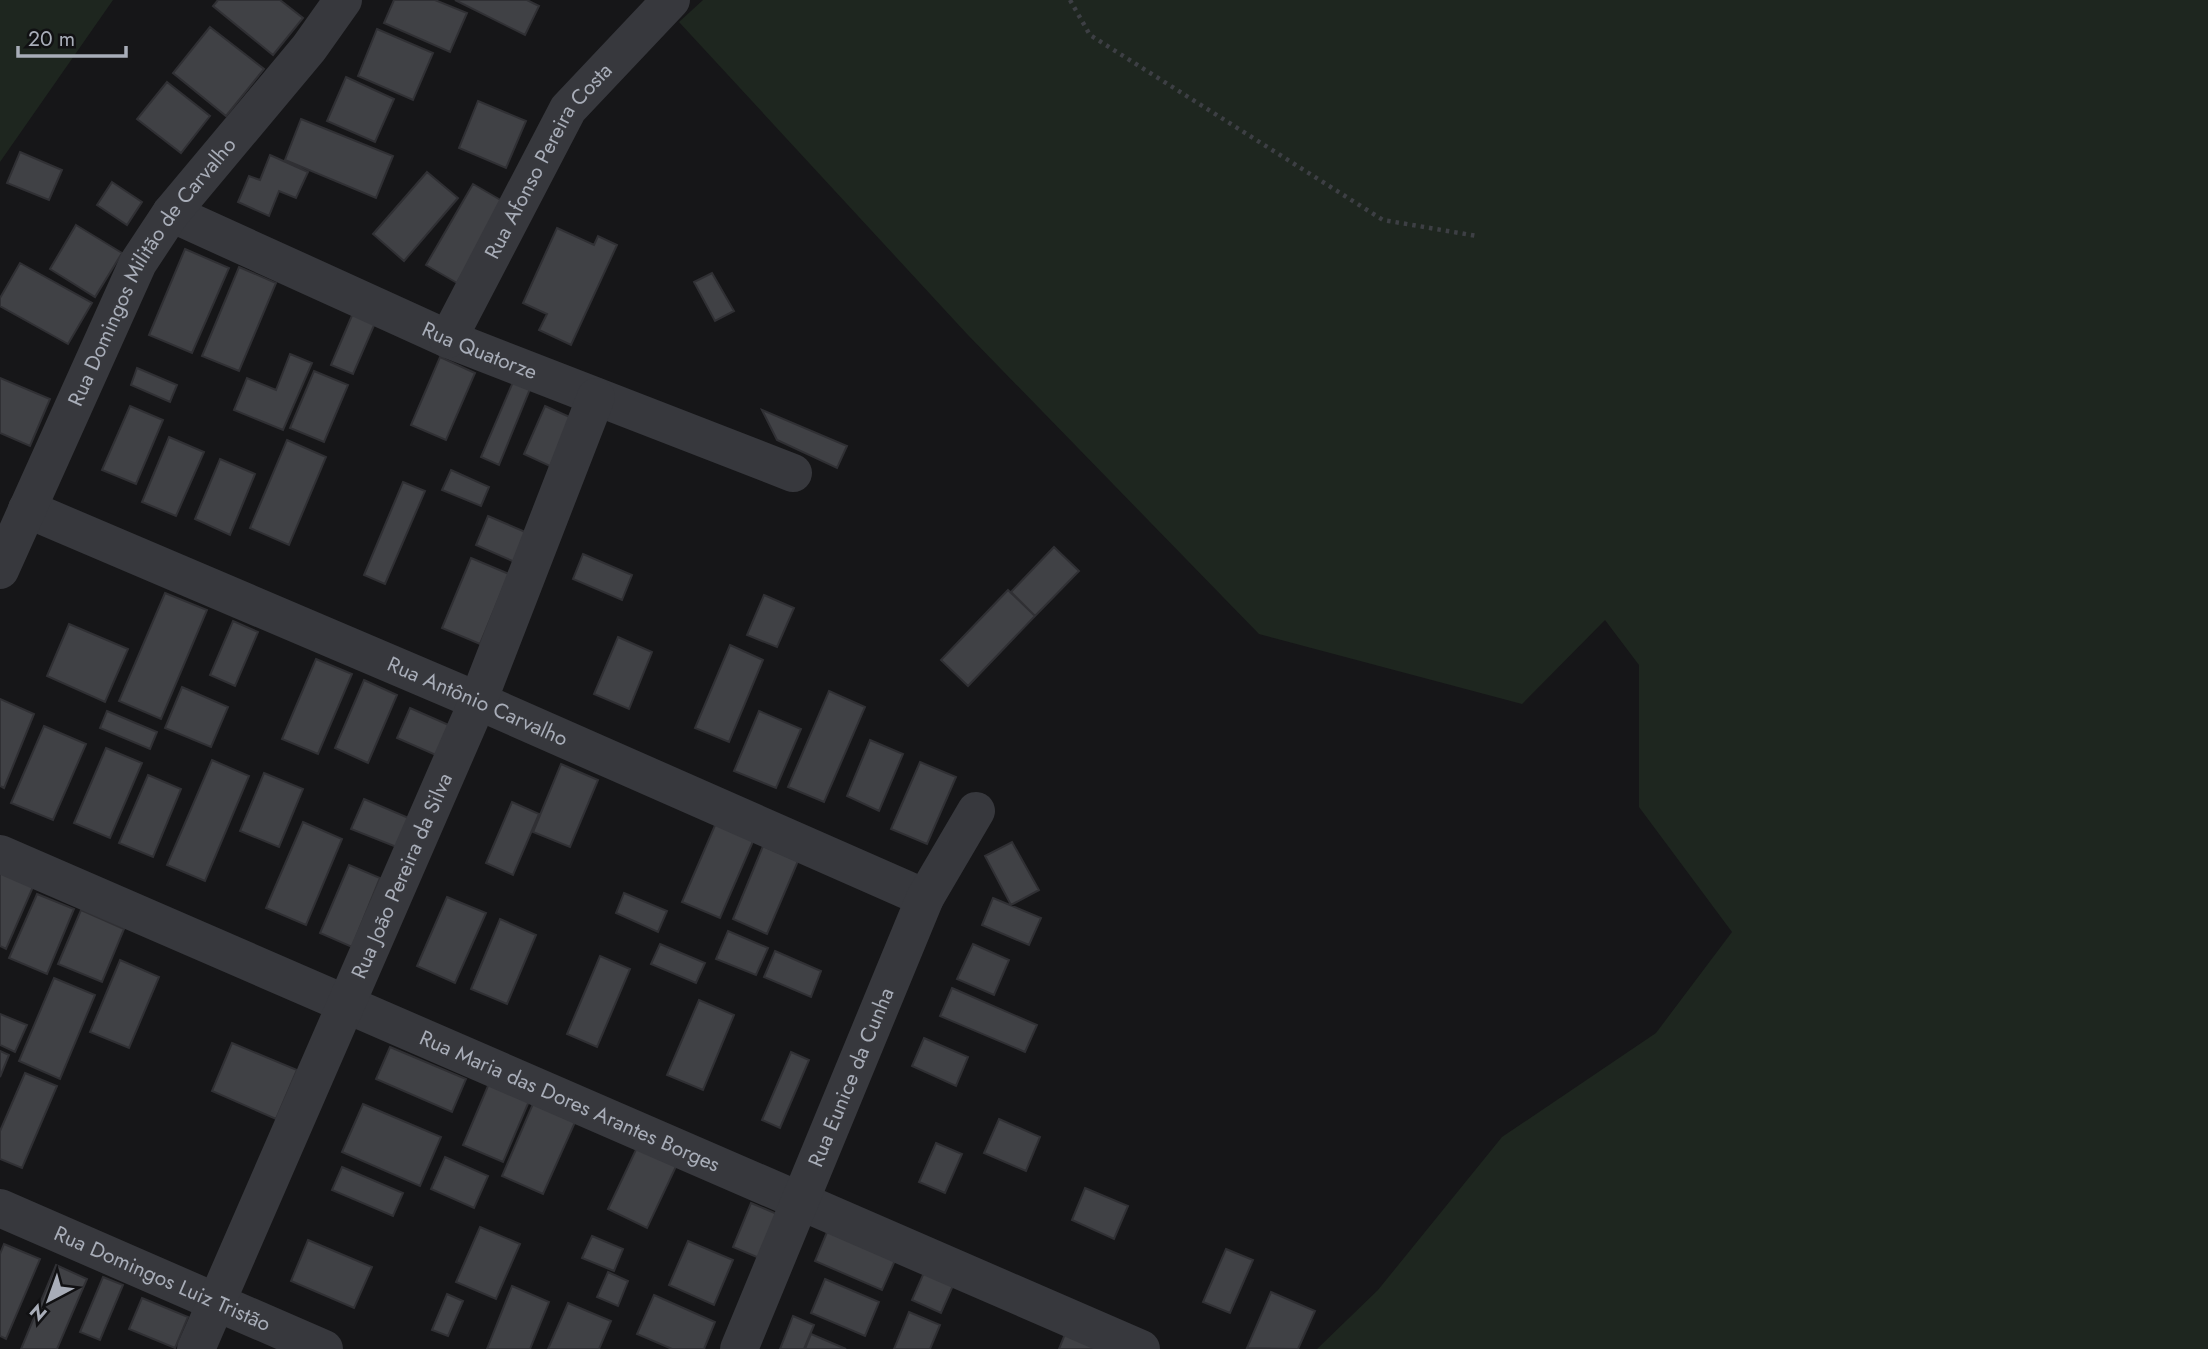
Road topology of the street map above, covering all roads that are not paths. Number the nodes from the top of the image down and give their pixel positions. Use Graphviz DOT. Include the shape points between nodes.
graph roads {
  1 [pos="343,0"];
  2 [pos="671,0"];
  3 [pos="171,213"];
  4 [pos="448,339"];
  5 [pos="596,397"];
  6 [pos="793,473"];
  7 [pos="27,509"];
  8 [pos="0,570"];
  9 [pos="478,702"];
  10 [pos="976,811"];
  11 [pos="0,854"];
  12 [pos="925,898"];
  13 [pos="348,1005"];
  14 [pos="801,1201"];
  15 [pos="0,1208"];
  16 [pos="216,1301"];
  17 [pos="196,1349"];
  18 [pos="324,1349"];
  19 [pos="739,1349"];
  20 [pos="1141,1349"];
  1 -- 3 [label="street, Rua Domingos Militão de Carvalho" via="309,48"];
  2 -- 4 [label="street, Rua Afonso Pereira Costa" via="568,109"];
  3 -- 4 [label="street, Rua Quatorze"];
  3 -- 7 [label="street, Rua Domingos Militão de Carvalho" via="138,263"];
  4 -- 5 [label="street, Rua Quatorze"];
  5 -- 6 [label="street, Rua Quatorze"];
  5 -- 9 [label="street, Rua João Pereira da Silva"];
  7 -- 8 [label="street, Rua Domingos Militão de Carvalho"];
  7 -- 9 [label="street, Rua Antônio Carvalho"];
  9 -- 12 [label="street, Rua Antônio Carvalho"];
  9 -- 13 [label="street, Rua João Pereira da Silva"];
  10 -- 12 [label="street, Rua Eunice da Cunha"];
  11 -- 13 [label="street, Rua Maria das Dores Arantes Borges"];
  12 -- 14 [label="street, Rua Eunice da Cunha"];
  13 -- 14 [label="street, Rua Maria das Dores Arantes Borges"];
  13 -- 16 [label="street, Rua João Pereira da Silva"];
  14 -- 19 [label="street, Rua Eunice da Cunha"];
  14 -- 20 [label="street, Rua Maria das Dores Arantes Borges"];
  15 -- 16 [label="street, Rua Domingos Luiz Tristão"];
  16 -- 17 [label="street, Rua João Pereira da Silva"];
  16 -- 18 [label="street, Rua Domingos Luiz Tristão"];
}
